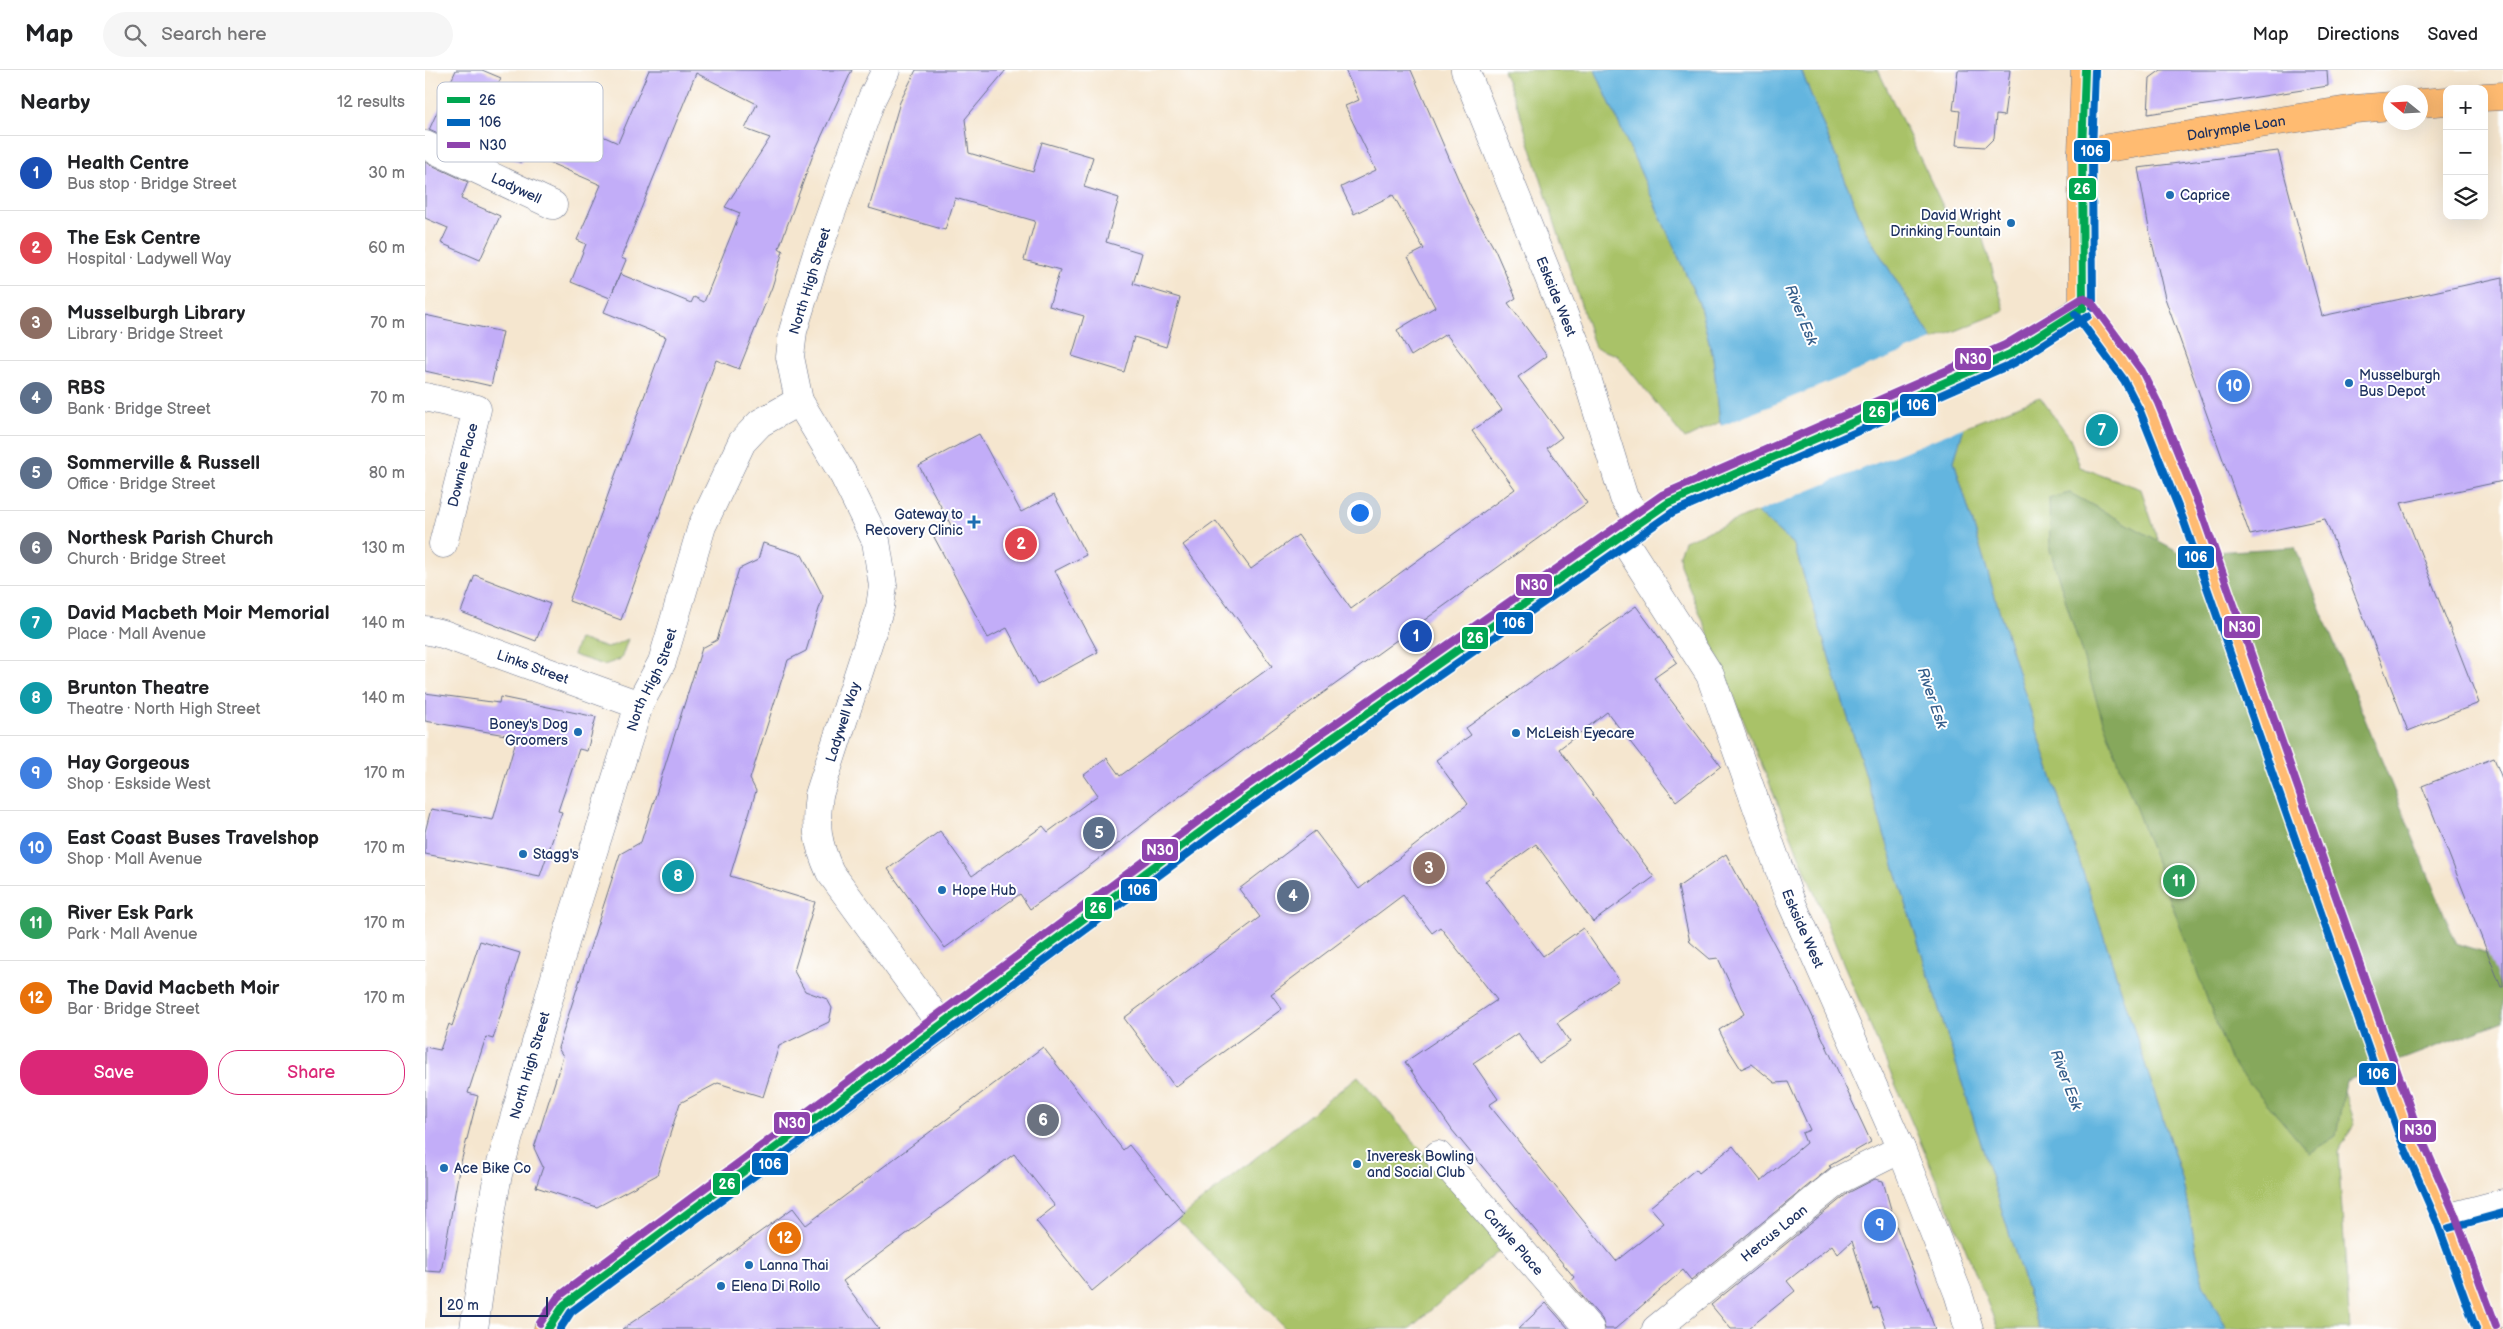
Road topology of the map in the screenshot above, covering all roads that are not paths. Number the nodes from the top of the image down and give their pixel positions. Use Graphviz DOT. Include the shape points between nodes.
graph roads {
  1 [pos="886,70"];
  2 [pos="1465,70"];
  3 [pos="2085,70"];
  4 [pos="2503,96"];
  5 [pos="2488,97"];
  6 [pos="2443,101"];
  7 [pos="2428,102"];
  8 [pos="2383,107"];
  9 [pos="425,145"];
  10 [pos="437,151"];
  11 [pos="2082,152"];
  12 [pos="461,162"];
  13 [pos="553,205"];
  14 [pos="2083,308"];
  15 [pos="425,397"];
  16 [pos="799,401"];
  17 [pos="1631,529"];
  18 [pos="443,544"];
  19 [pos="425,630"];
  20 [pos="639,705"];
  21 [pos="942,1026"];
  22 [pos="1901,1149"];
  23 [pos="1437,1155"];
  24 [pos="2503,1203"];
  25 [pos="2446,1218"];
  26 [pos="474,1329"];
  27 [pos="548,1329"];
  28 [pos="1590,1329"];
  29 [pos="1656,1329"];
  30 [pos="1969,1329"];
  31 [pos="2487,1329"];
  1 -- 16 [label="street, North High Street" via="872,98 835,201 793,331 791,357"];
  2 -- 17 [label="street, Eskside West" via="1579,352"];
  3 -- 11 [label="main road"];
  4 -- 5 [label="main road"];
  6 -- 7 [label="main road"];
  8 -- 11 [label="main road, Dalrymple Loan"];
  9 -- 10 [label="street, Ladywell"];
  11 -- 14 [label="main road"];
  12 -- 13 [label="street, Ladywell"];
  14 -- 17 [label="main road" via="2009,354 1668,503"];
  14 -- 25 [label="main road" via="2133,375 2149,407 2192,515 2408,1132"];
  15 -- 18 [label="street, Downie Place" via="477,408"];
  16 -- 20 [label="street, North High Street" via="760,423 742,442 703,526 662,662"];
  16 -- 21 [label="street, Ladywell Way" via="844,476 876,541 883,586 880,607 819,795 815,824 819,850 830,872"];
  17 -- 21 [label="main road" via="1238,804"];
  17 -- 22 [label="street, Eskside West" via="1710,675 1789,896"];
  19 -- 20 [label="street, Links Street"];
  20 -- 26 [label="street, North High Street" via="569,929 498,1174"];
  21 -- 27 [label="main road" via="564,1305"];
  22 -- 29 [label="street, Hercus Loan" via="1839,1180"];
  22 -- 30 [label="street, Eskside West"];
  23 -- 28 [label="street, Carlyle Place"];
  24 -- 25 [label="street"];
  25 -- 31 [label="main road"];
}
